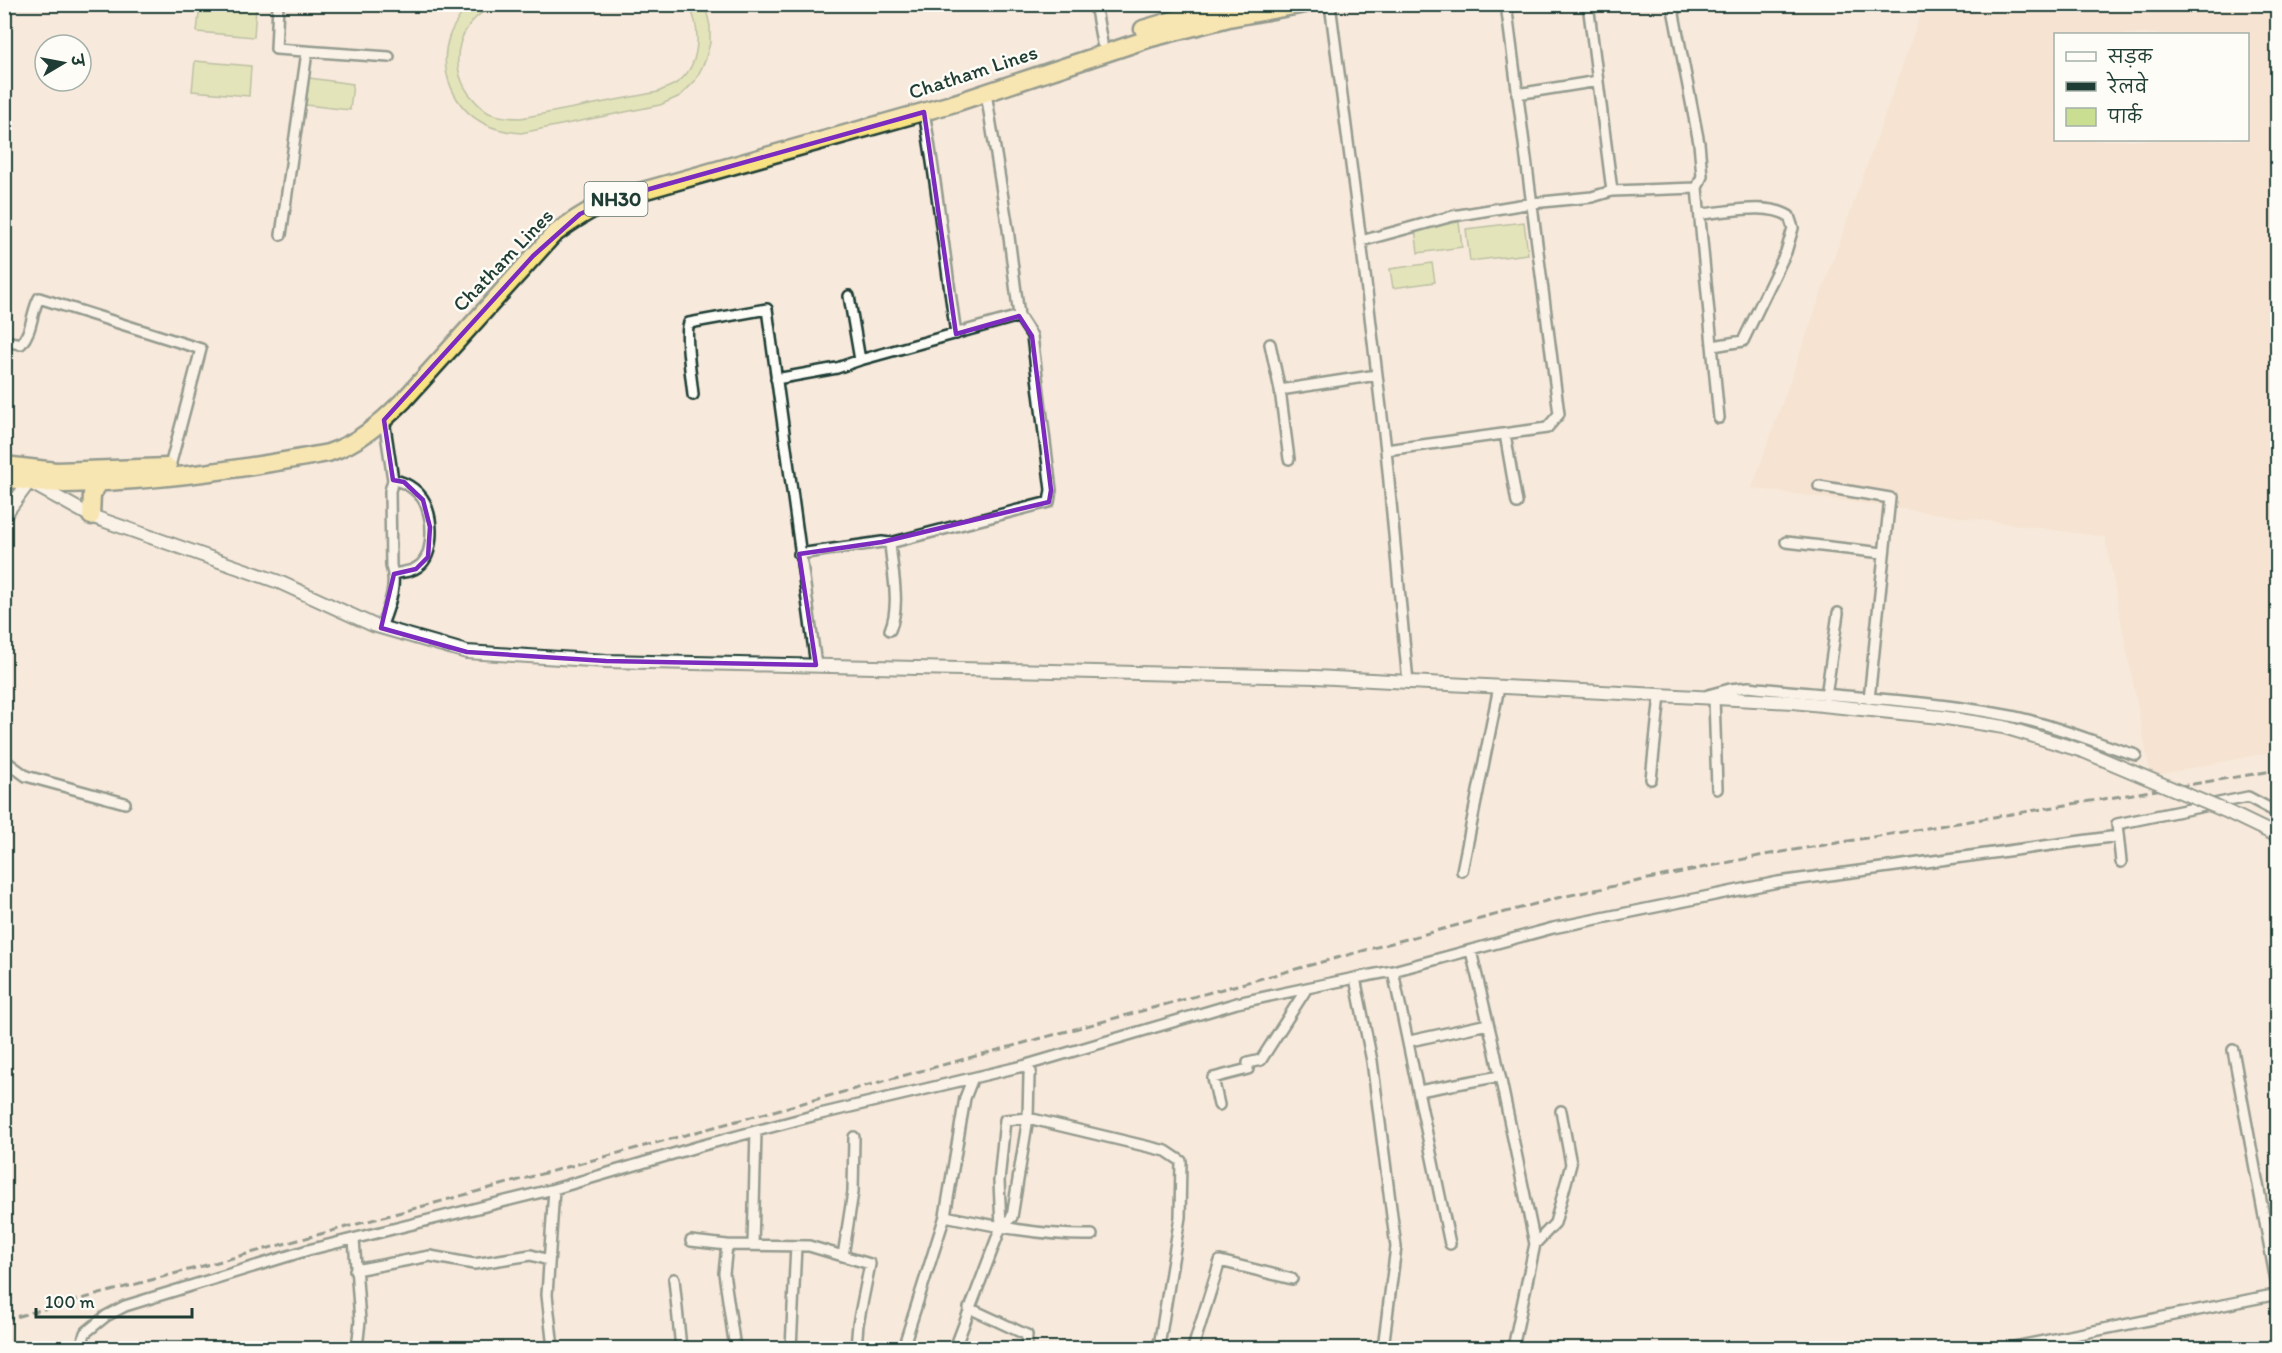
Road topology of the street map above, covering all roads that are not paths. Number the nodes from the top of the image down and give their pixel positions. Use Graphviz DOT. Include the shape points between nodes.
graph roads {
  1 [pos="278,4"];
  2 [pos="1095,4"];
  3 [pos="1241,4"];
  4 [pos="1305,4"];
  5 [pos="1329,4"];
  6 [pos="1506,4"];
  7 [pos="1588,4"];
  8 [pos="1672,4"];
  9 [pos="1102,43"];
  10 [pos="307,52"];
  11 [pos="389,57"];
  12 [pos="1025,75"];
  13 [pos="1598,81"];
  14 [pos="986,93"];
  15 [pos="1517,94"];
  16 [pos="924,112"];
  17 [pos="1697,188"];
  18 [pos="1612,191"];
  19 [pos="1532,203"];
  20 [pos="1701,214"];
  21 [pos="281,235"];
  22 [pos="1361,241"];
  23 [pos="849,296"];
  24 [pos="1019,316"];
  25 [pos="956,334"];
  26 [pos="4,341"];
  27 [pos="1270,344"];
  28 [pos="1713,346"];
  29 [pos="860,360"];
  30 [pos="1377,375"];
  31 [pos="776,379"];
  32 [pos="1280,390"];
  33 [pos="693,396"];
  34 [pos="1719,418"];
  35 [pos="384,420"];
  36 [pos="1505,434"];
  37 [pos="1386,450"];
  38 [pos="1289,459"];
  39 [pos="4,465"];
  40 [pos="170,466"];
  41 [pos="30,476"];
  42 [pos="4,477"];
  43 [pos="393,480"];
  44 [pos="100,482"];
  45 [pos="1819,486"];
  46 [pos="1517,503"];
  47 [pos="4,516"];
  48 [pos="91,516"];
  49 [pos="1786,542"];
  50 [pos="890,543"];
  51 [pos="1883,553"];
  52 [pos="800,554"];
  53 [pos="394,574"];
  54 [pos="1838,614"];
  55 [pos="381,628"];
  56 [pos="890,630"];
  57 [pos="816,665"];
  58 [pos="1408,682"];
  59 [pos="1499,687"];
  60 [pos="1660,695"];
  61 [pos="1826,696"];
  62 [pos="1700,698"];
  63 [pos="1714,698"];
  64 [pos="1869,699"];
  65 [pos="2136,755"];
  66 [pos="4,760"];
  67 [pos="1651,779"];
  68 [pos="1717,789"];
  69 [pos="125,803"];
  70 [pos="2277,813"];
  71 [pos="2118,836"];
  72 [pos="2277,836"];
  73 [pos="2121,862"];
  74 [pos="1462,871"];
  75 [pos="1471,951"];
  76 [pos="1393,971"];
  77 [pos="1355,978"];
  78 [pos="1308,988"];
  79 [pos="1488,1024"];
  80 [pos="1410,1041"];
  81 [pos="2233,1050"];
  82 [pos="1023,1066"];
  83 [pos="1500,1076"];
  84 [pos="972,1080"];
  85 [pos="1419,1091"];
  86 [pos="1219,1105"];
  87 [pos="1561,1111"];
  88 [pos="1028,1118"];
  89 [pos="756,1131"];
  90 [pos="854,1137"];
  91 [pos="554,1189"];
  92 [pos="945,1216"];
  93 [pos="1001,1227"];
  94 [pos="1092,1235"];
  95 [pos="354,1239"];
  96 [pos="691,1241"];
  97 [pos="1450,1244"];
  98 [pos="1535,1244"];
  99 [pos="727,1245"];
  100 [pos="753,1245"];
  101 [pos="796,1246"];
  102 [pos="843,1256"];
  103 [pos="548,1260"];
  104 [pos="355,1270"];
  105 [pos="674,1279"];
  106 [pos="1292,1279"];
  107 [pos="2277,1293"];
  108 [pos="969,1308"];
  109 [pos="81,1348"];
  110 [pos="357,1348"];
  111 [pos="553,1348"];
  112 [pos="681,1348"];
  113 [pos="735,1348"];
  114 [pos="791,1348"];
  115 [pos="856,1348"];
  116 [pos="903,1348"];
  117 [pos="955,1348"];
  118 [pos="1026,1348"];
  119 [pos="1156,1348"];
  120 [pos="1193,1348"];
  121 [pos="1383,1348"];
  122 [pos="1513,1348"];
  123 [pos="2009,1348"];
  1 -- 10 [label="street" via="276,50"];
  2 -- 9 [label="street"];
  3 -- 9 [label="highway, Chatham Lines / NH30"];
  4 -- 12 [label="highway, Chatham Lines / NH30" via="1229,18"];
  5 -- 22 [label="street"];
  6 -- 15 [label="street"];
  7 -- 13 [label="street"];
  8 -- 17 [label="street" via="1699,143 1702,176"];
  9 -- 12 [label="highway, Chatham Lines / NH30"];
  10 -- 11 [label="street"];
  10 -- 21 [label="street"];
  12 -- 14 [label="highway, Chatham Lines / NH30"];
  12 -- 40 [label="highway, Chatham Lines / NH30" via="589,198 550,224 390,400 354,431 328,443 302,448"];
  13 -- 15 [label="street"];
  13 -- 18 [label="street"];
  14 -- 16 [label="highway, Chatham Lines / NH30"];
  14 -- 24 [label="street"];
  15 -- 19 [label="street"];
  16 -- 25 [label="street"];
  16 -- 35 [label="highway, Chatham Lines / NH30" via="614,199 580,214 533,256"];
  17 -- 18 [label="street"];
  17 -- 20 [label="street"];
  18 -- 19 [label="street"];
  19 -- 22 [label="street" via="1453,216"];
  19 -- 36 [label="street" via="1559,414 1547,428"];
  20 -- 28 [label="street"];
  20 -- 28 [label="street" via="1769,208 1790,216 1793,228 1743,341"];
  22 -- 30 [label="street"];
  23 -- 29 [label="street"];
  24 -- 25 [label="street"];
  24 -- 50 [label="street" via="1032,336 1051,490 1049,502"];
  25 -- 29 [label="street"];
  26 -- 40 [label="street" via="21,344 30,330 39,298 201,349"];
  27 -- 32 [label="street"];
  28 -- 34 [label="street"];
  29 -- 31 [label="street"];
  30 -- 32 [label="street"];
  30 -- 37 [label="street"];
  31 -- 33 [label="street" via="767,309 701,320 687,326"];
  31 -- 52 [label="street"];
  32 -- 38 [label="street"];
  35 -- 43 [label="street"];
  35 -- 44 [label="highway, Chatham Lines / NH30" via="360,439 328,453 221,472"];
  36 -- 37 [label="street"];
  36 -- 46 [label="street"];
  37 -- 58 [label="street"];
  39 -- 41 [label="highway, Chatham Lines / NH30"];
  40 -- 41 [label="highway, Chatham Lines / NH30"];
  41 -- 42 [label="highway, Chatham Lines / NH30"];
  41 -- 44 [label="highway, Chatham Lines / NH30" via="70,484"];
  41 -- 47 [label="street"];
  41 -- 48 [label="street"];
  43 -- 53 [label="street" via="390,491"];
  43 -- 53 [label="street" via="404,482 423,500 430,527 428,556 416,569"];
  44 -- 48 [label="highway" via="92,494"];
  45 -- 51 [label="street" via="1890,498"];
  48 -- 55 [label="street" via="279,582"];
  49 -- 51 [label="street"];
  50 -- 52 [label="street"];
  50 -- 56 [label="street" via="895,605"];
  51 -- 64 [label="street"];
  52 -- 57 [label="street"];
  53 -- 55 [label="street" via="392,596"];
  54 -- 61 [label="street"];
  55 -- 57 [label="street" via="467,652 606,661"];
  57 -- 58 [label="street"];
  58 -- 59 [label="street"];
  59 -- 60 [label="street"];
  59 -- 74 [label="street"];
  60 -- 62 [label="street"];
  60 -- 67 [label="street"];
  61 -- 62 [label="street" via="1749,687"];
  61 -- 64 [label="street"];
  62 -- 63 [label="street"];
  63 -- 68 [label="street"];
  63 -- 72 [label="street, bridge" via="1792,702 2004,727 2084,751"];
  64 -- 65 [label="street" via="2006,715"];
  66 -- 69 [label="street" via="26,776"];
  70 -- 71 [label="street" via="2248,797 2116,824"];
  71 -- 73 [label="street"];
  71 -- 75 [label="street" via="1778,882 1553,928"];
  75 -- 76 [label="street"];
  75 -- 79 [label="street"];
  76 -- 77 [label="street"];
  76 -- 80 [label="street"];
  77 -- 78 [label="street"];
  77 -- 121 [label="street" via="1372,1061 1396,1247"];
  78 -- 82 [label="street" via="1237,1003"];
  78 -- 86 [label="street" via="1261,1060 1248,1063 1248,1068 1213,1077"];
  79 -- 80 [label="street"];
  79 -- 83 [label="street"];
  80 -- 85 [label="street"];
  81 -- 107 [label="street"];
  82 -- 84 [label="street"];
  82 -- 88 [label="street" via="1031,1072"];
  83 -- 85 [label="street"];
  83 -- 98 [label="street"];
  84 -- 89 [label="street"];
  84 -- 92 [label="street" via="965,1098"];
  85 -- 97 [label="street"];
  87 -- 98 [label="street" via="1570,1164 1555,1223"];
  88 -- 93 [label="street" via="1012,1216"];
  88 -- 93 [label="street" via="1005,1120 999,1181"];
  88 -- 119 [label="street" via="1166,1151 1181,1161 1180,1217"];
  89 -- 91 [label="street"];
  89 -- 100 [label="street"];
  90 -- 102 [label="street" via="853,1192"];
  91 -- 95 [label="street"];
  91 -- 103 [label="street"];
  92 -- 93 [label="street"];
  92 -- 116 [label="street"];
  93 -- 94 [label="street"];
  93 -- 108 [label="street"];
  95 -- 104 [label="street"];
  95 -- 109 [label="street" via="125,1306 85,1334"];
  96 -- 99 [label="street"];
  98 -- 122 [label="street"];
  99 -- 100 [label="street"];
  99 -- 113 [label="street" via="724,1273"];
  100 -- 101 [label="street"];
  101 -- 102 [label="street"];
  101 -- 114 [label="street"];
  102 -- 115 [label="street" via="870,1264"];
  103 -- 104 [label="street" via="531,1255 474,1264 430,1256"];
  103 -- 111 [label="street"];
  104 -- 110 [label="street" via="360,1321"];
  105 -- 112 [label="street"];
  106 -- 120 [label="street" via="1220,1261"];
  107 -- 123 [label="street"];
  108 -- 117 [label="street"];
  108 -- 118 [label="street" via="1027,1335"];
}
